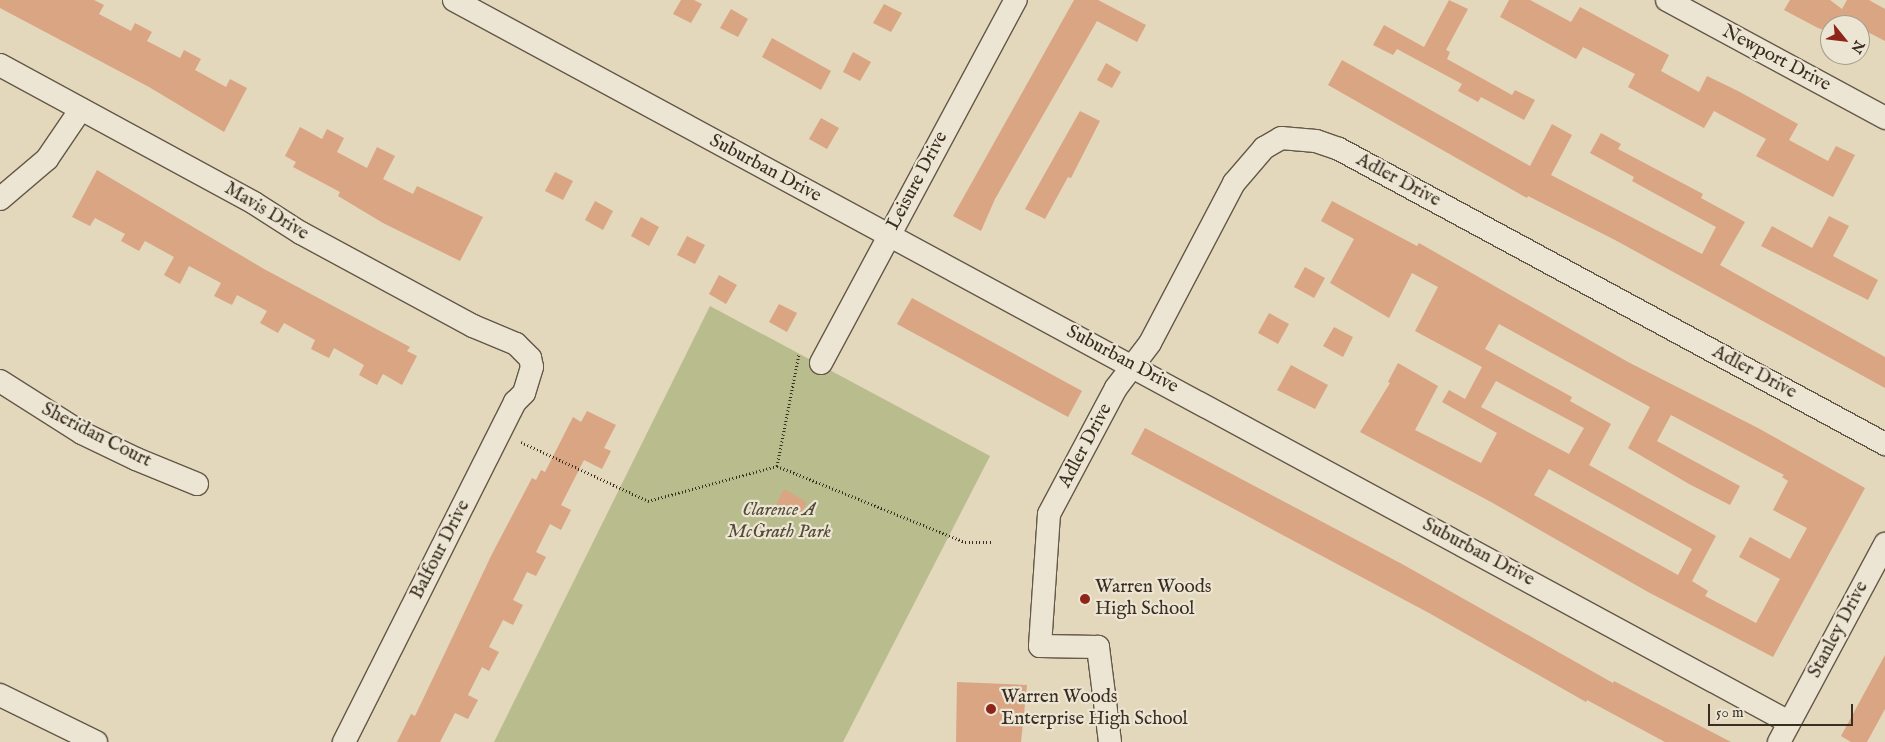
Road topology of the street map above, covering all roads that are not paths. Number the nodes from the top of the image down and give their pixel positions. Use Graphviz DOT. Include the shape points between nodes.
graph roads {
  1 [pos="454,0"];
  2 [pos="1016,0"];
  3 [pos="1667,0"];
  4 [pos="0,65"];
  5 [pos="81,108"];
  6 [pos="1885,118"];
  7 [pos="0,199"];
  8 [pos="889,235"];
  9 [pos="530,358"];
  10 [pos="820,363"];
  11 [pos="1132,366"];
  12 [pos="0,382"];
  13 [pos="1885,444"];
  14 [pos="197,484"];
  15 [pos="1885,544"];
  16 [pos="0,696"];
  17 [pos="1789,722"];
  18 [pos="96,742"];
  19 [pos="344,742"];
  20 [pos="1110,742"];
  21 [pos="1778,742"];
  1 -- 8 [label="street, Suburban Drive"];
  2 -- 8 [label="street, Leisure Drive"];
  3 -- 6 [label="street, Newport Drive"];
  4 -- 5 [label="street, Mavis Drive"];
  5 -- 7 [label="street" via="47,159"];
  5 -- 9 [label="street, Mavis Drive" via="254,203 300,234 473,326 516,344"];
  8 -- 10 [label="street, Leisure Drive"];
  8 -- 11 [label="street, Suburban Drive"];
  9 -- 19 [label="street, Balfour Drive" via="532,367 524,393 515,402"];
  11 -- 13 [label="street, Adler Drive" via="1150,343 1243,170 1264,148 1281,138 1299,138 1339,149"];
  11 -- 17 [label="street, Suburban Drive"];
  11 -- 20 [label="street, Adler Drive" via="1116,388 1049,514 1040,646 1098,647"];
  12 -- 14 [label="street, Sheridan Court" via="82,433 136,460"];
  15 -- 17 [label="street, Stanley Drive"];
  16 -- 18 [label="street"];
  17 -- 21 [label="street, Stanley Drive"];
}
